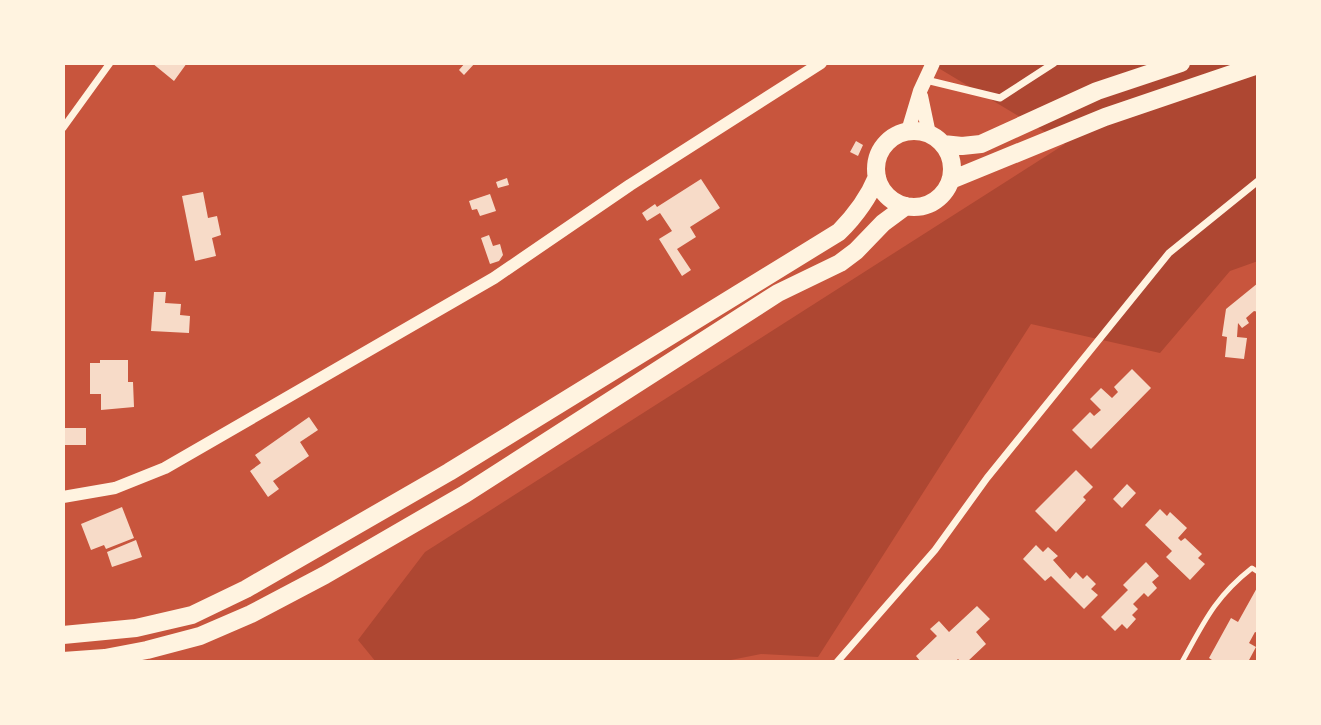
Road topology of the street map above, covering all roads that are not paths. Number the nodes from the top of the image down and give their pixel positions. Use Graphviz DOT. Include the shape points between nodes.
graph roads {
  1 [pos="110,63"];
  2 [pos="821,63"];
  3 [pos="933,63"];
  4 [pos="1054,63"];
  5 [pos="1181,63"];
  6 [pos="1258,65"];
  7 [pos="923,85"];
  8 [pos="63,128"];
  9 [pos="908,131"];
  10 [pos="936,139"];
  11 [pos="877,177"];
  12 [pos="951,180"];
  13 [pos="1258,181"];
  14 [pos="906,206"];
  15 [pos="63,497"];
  16 [pos="1258,563"];
  17 [pos="1252,568"];
  18 [pos="1258,572"];
  19 [pos="63,635"];
  20 [pos="63,662"];
  21 [pos="837,662"];
  22 [pos="1182,662"];
  1 -- 8 [label="street"];
  2 -- 15 [label="street" via="494,278 165,468 115,488"];
  3 -- 7 [label="main road"];
  4 -- 7 [label="street" via="1000,98"];
  5 -- 10 [label="main road" via="1097,92 981,144 962,146"];
  6 -- 12 [label="main road" via="1105,117"];
  7 -- 9 [label="main road"];
  7 -- 10 [label="main road"];
  9 -- 10 [label="main road"];
  9 -- 11 [label="main road" via="896,135 880,153"];
  10 -- 12 [label="main road" via="950,155"];
  11 -- 14 [label="main road" via="888,196"];
  11 -- 19 [label="main road" via="863,205 839,232 449,472 246,589 192,615 135,628"];
  12 -- 14 [label="main road" via="934,202"];
  13 -- 21 [label="street" via="1169,253 987,478 935,550"];
  14 -- 20 [label="main road" via="839,263 778,293 465,494 326,575 200,636 126,654"];
  16 -- 17 [label="lane"];
  17 -- 18 [label="lane"];
  17 -- 22 [label="lane" via="1212,607"];
}
